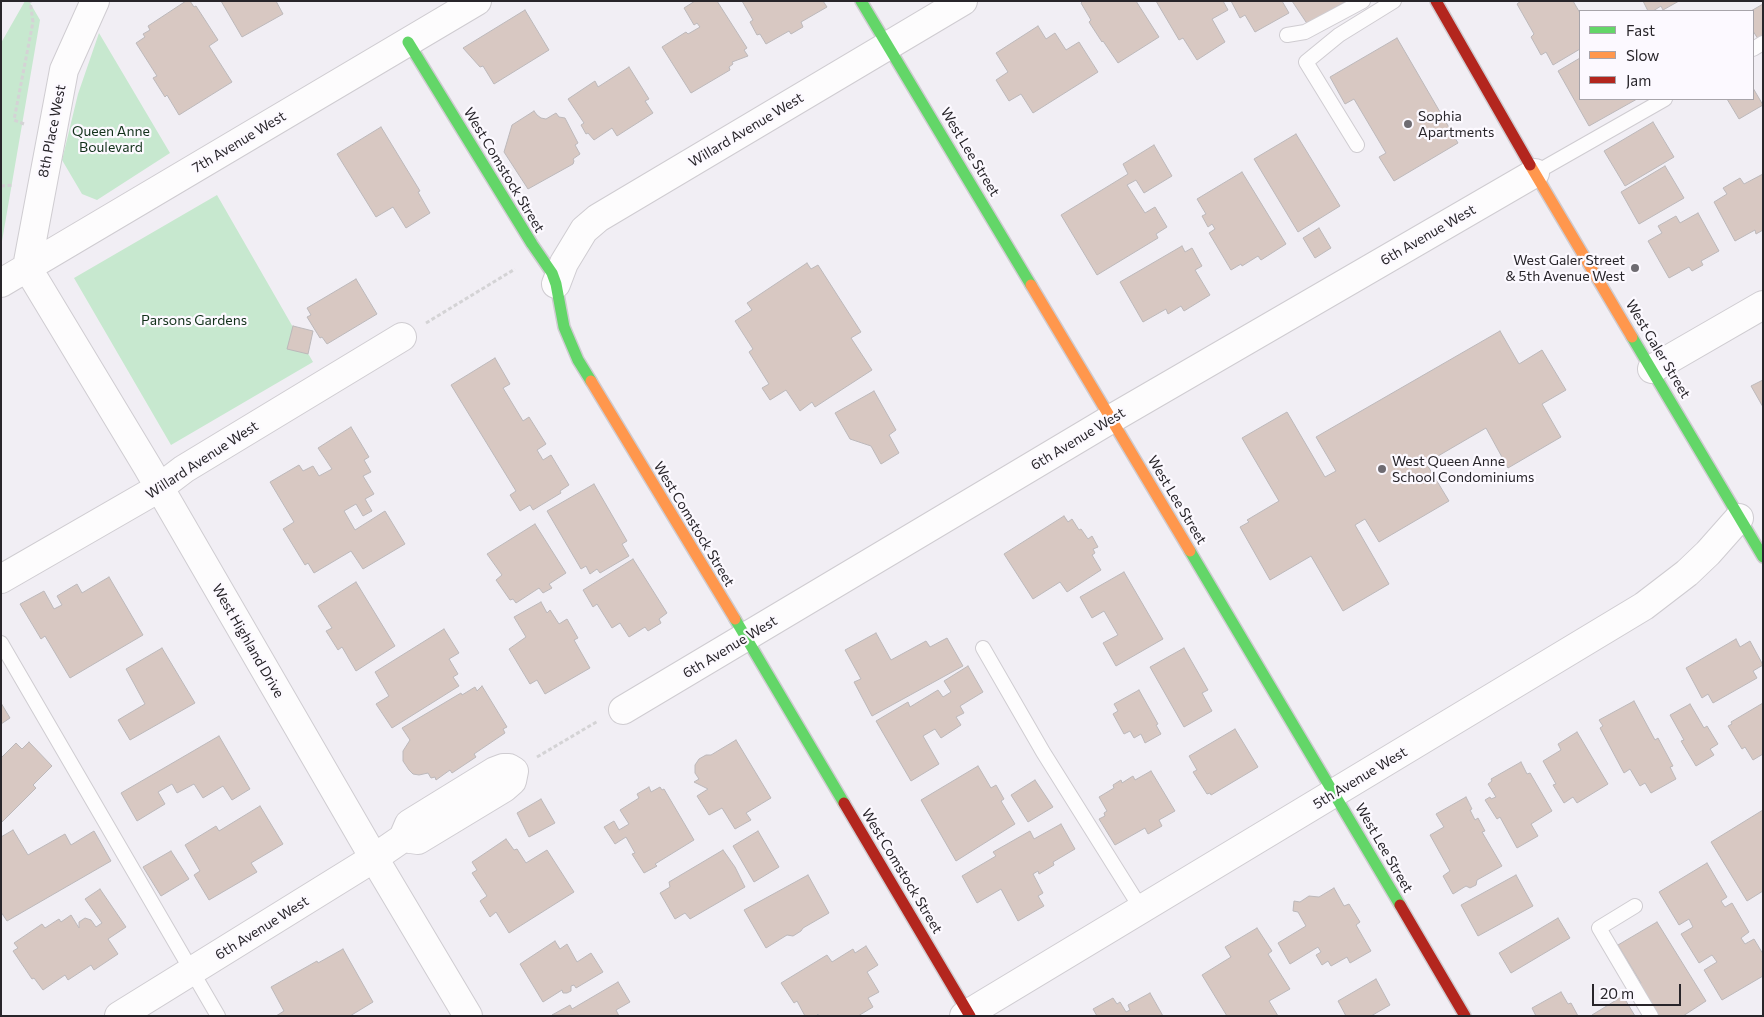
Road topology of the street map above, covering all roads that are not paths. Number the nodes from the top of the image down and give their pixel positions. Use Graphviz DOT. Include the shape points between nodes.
graph roads {
  1 [pos="95,1"];
  2 [pos="476,1"];
  3 [pos="861,1"];
  4 [pos="963,1"];
  5 [pos="1363,1"];
  6 [pos="1394,1"];
  7 [pos="1436,1"];
  8 [pos="1287,35"];
  9 [pos="408,42"];
  10 [pos="889,46"];
  11 [pos="1663,100"];
  12 [pos="1358,145"];
  13 [pos="1535,173"];
  14 [pos="27,267"];
  15 [pos="1,283"];
  16 [pos="556,284"];
  17 [pos="1763,305"];
  18 [pos="410,332"];
  19 [pos="1652,369"];
  20 [pos="1111,419"];
  21 [pos="159,488"];
  22 [pos="1739,518"];
  23 [pos="1763,557"];
  24 [pos="1,579"];
  25 [pos="746,637"];
  26 [pos="1,643"];
  27 [pos="983,648"];
  28 [pos="611,715"];
  29 [pos="1334,793"];
  30 [pos="403,838"];
  31 [pos="374,858"];
  32 [pos="1635,906"];
  33 [pos="1142,910"];
  34 [pos="191,972"];
  35 [pos="967,1015"];
  36 [pos="119,1016"];
  37 [pos="218,1016"];
  38 [pos="468,1016"];
  39 [pos="1465,1016"];
  40 [pos="1651,1016"];
  1 -- 14 [label="street, 8th Place West" via="64,70"];
  2 -- 9 [label="street, 7th Avenue West"];
  3 -- 10 [label="street, West Lee Street"];
  4 -- 10 [label="street, Willard Avenue West"];
  5 -- 8 [label="lane" via="1305,32"];
  6 -- 12 [label="lane" via="1306,62"];
  7 -- 13 [label="street, West Galer Street"];
  9 -- 14 [label="street, 7th Avenue West"];
  9 -- 16 [label="street, West Comstock Street"];
  10 -- 16 [label="street, Willard Avenue West" via="598,218 584,230 564,263"];
  10 -- 20 [label="street, West Lee Street"];
  11 -- 13 [label="lane"];
  13 -- 19 [label="street, West Galer Street"];
  13 -- 20 [label="street, 6th Avenue West"];
  14 -- 15 [label="street, 7th Avenue West"];
  14 -- 21 [label="street, West Highland Drive"];
  16 -- 25 [label="street, West Comstock Street" via="564,327 578,360"];
  17 -- 19 [label="street"];
  18 -- 21 [label="street, Willard Avenue West" via="184,469"];
  19 -- 22 [label="street, West Galer Street"];
  20 -- 25 [label="street, 6th Avenue West"];
  20 -- 29 [label="street, West Lee Street"];
  21 -- 24 [label="street, Willard Avenue West"];
  21 -- 31 [label="street, West Highland Drive"];
  22 -- 23 [label="street, West Galer Street"];
  22 -- 29 [label="street, 5th Avenue West" via="1708,553 1644,606"];
  25 -- 28 [label="street, 6th Avenue West"];
  25 -- 35 [label="street, West Comstock Street"];
  26 -- 34 [label="lane"];
  27 -- 33 [label="lane" via="1043,752"];
  29 -- 33 [label="street, 5th Avenue West"];
  29 -- 39 [label="street, West Lee Street"];
  30 -- 31 [label="street, 6th Avenue West"];
  31 -- 34 [label="street, 6th Avenue West"];
  31 -- 38 [label="street, West Highland Drive"];
  32 -- 40 [label="lane" via="1599,928"];
  33 -- 35 [label="street, 5th Avenue West"];
  34 -- 36 [label="street, 6th Avenue West"];
  34 -- 37 [label="lane"];
}
